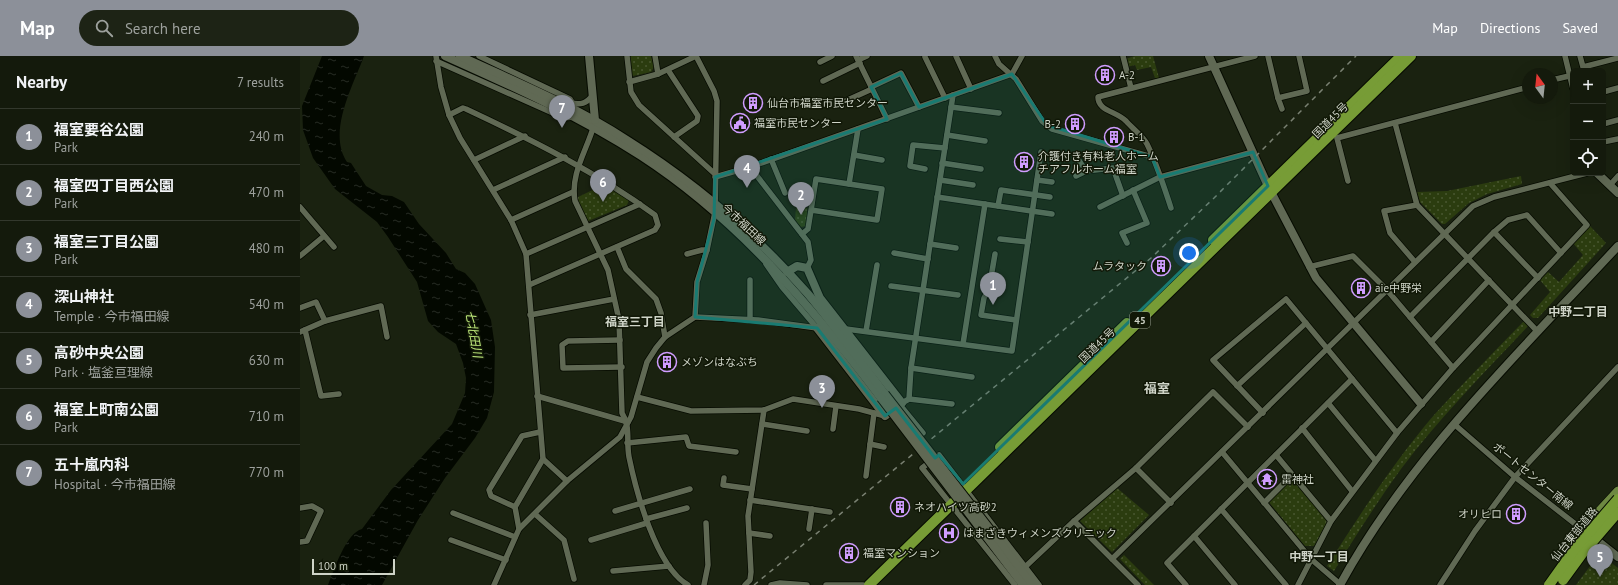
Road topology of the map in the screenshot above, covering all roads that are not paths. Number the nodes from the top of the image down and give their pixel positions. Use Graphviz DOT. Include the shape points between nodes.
graph roads {
  1 [pos="445,56"];
  2 [pos="460,56"];
  3 [pos="480,56"];
  4 [pos="590,56"];
  5 [pos="627,56"];
  6 [pos="655,56"];
  7 [pos="696,56"];
  8 [pos="832,56"];
  9 [pos="867,56"];
  10 [pos="956,56"];
  11 [pos="996,56"];
  12 [pos="1022,56"];
  13 [pos="1123,56"];
  14 [pos="1209,56"];
  15 [pos="1255,56"];
  16 [pos="1268,56"];
  17 [pos="1299,56"];
  18 [pos="1401,56"];
  19 [pos="1411,56"];
  20 [pos="1565,56"];
  21 [pos="1580,56"];
  22 [pos="925,57"];
  23 [pos="1618,58"];
  24 [pos="436,59"];
  25 [pos="858,60"];
  26 [pos="820,62"];
  27 [pos="1214,67"];
  28 [pos="668,70"];
  29 [pos="658,74"];
  30 [pos="1012,74"];
  31 [pos="1569,76"];
  32 [pos="1558,79"];
  33 [pos="1570,79"];
  34 [pos="823,81"];
  35 [pos="629,82"];
  36 [pos="872,88"];
  37 [pos="1131,88"];
  38 [pos="1618,88"];
  39 [pos="971,89"];
  40 [pos="1522,89"];
  41 [pos="1606,91"];
  42 [pos="593,95"];
  43 [pos="953,95"];
  44 [pos="945,98"];
  45 [pos="1278,98"];
  46 [pos="551,100"];
  47 [pos="841,103"];
  48 [pos="573,104"];
  49 [pos="919,107"];
  50 [pos="951,107"];
  51 [pos="1282,109"];
  52 [pos="999,113"];
  53 [pos="450,114"];
  54 [pos="575,117"];
  55 [pos="887,119"];
  56 [pos="1618,120"];
  57 [pos="1395,123"];
  58 [pos="1606,123"];
  59 [pos="594,124"];
  60 [pos="858,129"];
  61 [pos="947,135"];
  62 [pos="525,136"];
  63 [pos="674,137"];
  64 [pos="1618,139"];
  65 [pos="985,141"];
  66 [pos="1606,141"];
  67 [pos="945,148"];
  68 [pos="1041,152"];
  69 [pos="1253,152"];
  70 [pos="854,156"];
  71 [pos="1076,156"];
  72 [pos="565,157"];
  73 [pos="1152,157"];
  74 [pos="771,159"];
  75 [pos="474,160"];
  76 [pos="882,160"];
  77 [pos="942,163"];
  78 [pos="579,165"];
  79 [pos="750,167"];
  80 [pos="925,169"];
  81 [pos="981,169"];
  82 [pos="1086,171"];
  83 [pos="715,175"];
  84 [pos="1076,176"];
  85 [pos="1576,176"];
  86 [pos="1600,176"];
  87 [pos="1618,176"];
  88 [pos="1160,177"];
  89 [pos="940,180"];
  90 [pos="1037,180"];
  91 [pos="1348,181"];
  92 [pos="1052,182"];
  93 [pos="1550,183"];
  94 [pos="849,184"];
  95 [pos="973,185"];
  96 [pos="1610,185"];
  97 [pos="1270,189"];
  98 [pos="492,190"];
  99 [pos="1133,190"];
  100 [pos="573,192"];
  101 [pos="785,193"];
  102 [pos="1618,193"];
  103 [pos="1035,195"];
  104 [pos="1123,196"];
  105 [pos="937,197"];
  106 [pos="1050,198"];
  107 [pos="715,203"];
  108 [pos="640,204"];
  109 [pos="985,204"];
  110 [pos="1417,205"];
  111 [pos="998,206"];
  112 [pos="300,207"];
  113 [pos="1100,207"];
  114 [pos="1172,208"];
  115 [pos="811,210"];
  116 [pos="1032,211"];
  117 [pos="715,212"];
  118 [pos="1052,214"];
  119 [pos="511,220"];
  120 [pos="587,228"];
  121 [pos="1494,232"];
  122 [pos="1444,233"];
  123 [pos="802,234"];
  124 [pos="324,236"];
  125 [pos="1000,239"];
  126 [pos="1028,242"];
  127 [pos="1127,243"];
  128 [pos="930,244"];
  129 [pos="1618,246"];
  130 [pos="334,247"];
  131 [pos="617,247"];
  132 [pos="956,248"];
  133 [pos="707,250"];
  134 [pos="759,252"];
  135 [pos="894,253"];
  136 [pos="1561,253"];
  137 [pos="526,254"];
  138 [pos="602,254"];
  139 [pos="687,254"];
  140 [pos="995,254"];
  141 [pos="300,257"];
  142 [pos="1468,258"];
  143 [pos="928,259"];
  144 [pos="1415,262"];
  145 [pos="877,265"];
  146 [pos="1309,267"];
  147 [pos="807,268"];
  148 [pos="787,272"];
  149 [pos="1538,278"];
  150 [pos="750,280"];
  151 [pos="1489,280"];
  152 [pos="529,285"];
  153 [pos="891,286"];
  154 [pos="923,290"];
  155 [pos="1387,290"];
  156 [pos="958,295"];
  157 [pos="614,298"];
  158 [pos="1513,305"];
  159 [pos="300,308"];
  160 [pos="530,316"];
  161 [pos="695,317"];
  162 [pos="1410,317"];
  163 [pos="750,320"];
  164 [pos="1016,320"];
  165 [pos="325,321"];
  166 [pos="1306,323"];
  167 [pos="1353,323"];
  168 [pos="817,328"];
  169 [pos="846,329"];
  170 [pos="866,330"];
  171 [pos="302,331"];
  172 [pos="1538,332"];
  173 [pos="387,337"];
  174 [pos="665,337"];
  175 [pos="916,337"];
  176 [pos="620,340"];
  177 [pos="1431,342"];
  178 [pos="964,344"];
  179 [pos="1327,349"];
  180 [pos="622,367"];
  181 [pos="1618,367"];
  182 [pos="911,368"];
  183 [pos="1453,368"];
  184 [pos="972,377"];
  185 [pos="1352,379"];
  186 [pos="1237,386"];
  187 [pos="339,394"];
  188 [pos="537,396"];
  189 [pos="883,396"];
  190 [pos="637,398"];
  191 [pos="904,402"];
  192 [pos="1328,403"];
  193 [pos="952,404"];
  194 [pos="1421,404"];
  195 [pos="836,406"];
  196 [pos="764,410"];
  197 [pos="874,413"];
  198 [pos="1263,413"];
  199 [pos="885,416"];
  200 [pos="628,422"];
  201 [pos="762,424"];
  202 [pos="1454,424"];
  203 [pos="1248,426"];
  204 [pos="1302,428"];
  205 [pos="833,429"];
  206 [pos="807,431"];
  207 [pos="540,432"];
  208 [pos="923,433"];
  209 [pos="1397,433"];
  210 [pos="627,443"];
  211 [pos="870,444"];
  212 [pos="884,447"];
  213 [pos="736,452"];
  214 [pos="1222,452"];
  215 [pos="1276,455"];
  216 [pos="542,458"];
  217 [pos="1375,460"];
  218 [pos="1136,468"];
  219 [pos="1292,475"];
  220 [pos="866,476"];
  221 [pos="1515,477"];
  222 [pos="724,478"];
  223 [pos="567,481"];
  224 [pos="1247,483"];
  225 [pos="690,489"];
  226 [pos="752,489"];
  227 [pos="1352,490"];
  228 [pos="1618,491"];
  229 [pos="957,494"];
  230 [pos="1618,499"];
  231 [pos="750,500"];
  232 [pos="642,502"];
  233 [pos="1171,502"];
  234 [pos="1264,503"];
  235 [pos="515,507"];
  236 [pos="300,508"];
  237 [pos="686,508"];
  238 [pos="812,509"];
  239 [pos="1221,509"];
  240 [pos="615,511"];
  241 [pos="830,512"];
  242 [pos="1618,512"];
  243 [pos="453,513"];
  244 [pos="535,514"];
  245 [pos="1618,515"];
  246 [pos="647,521"];
  247 [pos="1074,521"];
  248 [pos="1331,521"];
  249 [pos="706,523"];
  250 [pos="519,529"];
  251 [pos="809,529"];
  252 [pos="1583,530"];
  253 [pos="749,533"];
  254 [pos="989,534"];
  255 [pos="770,536"];
  256 [pos="1194,536"];
  257 [pos="515,537"];
  258 [pos="451,540"];
  259 [pos="591,540"];
  260 [pos="1597,540"];
  261 [pos="300,542"];
  262 [pos="1618,557"];
  263 [pos="1112,559"];
  264 [pos="1312,559"];
  265 [pos="506,560"];
  266 [pos="669,566"];
  267 [pos="1025,567"];
  268 [pos="613,571"];
  269 [pos="574,579"];
  270 [pos="1340,584"];
  271 [pos="1562,584"];
  272 [pos="494,585"];
  273 [pos="688,585"];
  274 [pos="704,585"];
  275 [pos="745,585"];
  276 [pos="772,585"];
  277 [pos="808,585"];
  278 [pos="826,585"];
  279 [pos="863,585"];
  280 [pos="1015,585"];
  281 [pos="1023,585"];
  282 [pos="1032,585"];
  283 [pos="1039,585"];
  284 [pos="1138,585"];
  285 [pos="1186,585"];
  286 [pos="1235,585"];
  287 [pos="1286,585"];
  288 [pos="1298,585"];
  289 [pos="1440,585"];
  290 [pos="1545,585"];
  291 [pos="1549,585"];
  1 -- 46 [label="street, 今市福田線"];
  2 -- 46 [label="street, 今市福田線"];
  3 -- 48 [label="street" via="570,99"];
  4 -- 42 [label="street"];
  5 -- 35 [label="street"];
  6 -- 29 [label="street"];
  7 -- 28 [label="street"];
  7 -- 83 [label="street" via="716,97"];
  8 -- 26 [label="street"];
  9 -- 25 [label="street"];
  10 -- 39 [label="street"];
  11 -- 30 [label="street" via="999,64"];
  12 -- 30 [label="street"];
  13 -- 37 [label="street"];
  14 -- 27 [label="street"];
  15 -- 27 [label="street"];
  16 -- 45 [label="street"];
  17 -- 45 [label="street" via="1307,91"];
  18 -- 97 [label="highway, 国道45号 / 45"];
  19 -- 97 [label="highway, 国道45号 / 45"];
  20 -- 31 [label="street"];
  21 -- 23 [label="street" via="1583,67"];
  22 -- 44 [label="street"];
  24 -- 53 [label="street" via="441,87"];
  24 -- 54 [label="street" via="564,118"];
  25 -- 34 [label="street"];
  25 -- 36 [label="street"];
  27 -- 37 [label="street"];
  27 -- 69 [label="street"];
  28 -- 29 [label="street"];
  28 -- 63 [label="street" via="698,116 697,121"];
  29 -- 35 [label="street"];
  30 -- 39 [label="street"];
  30 -- 73 [label="street" via="1042,121 1052,129"];
  31 -- 32 [label="street"];
  31 -- 33 [label="street"];
  35 -- 63 [label="street" via="631,92 639,105"];
  36 -- 47 [label="street"];
  36 -- 49 [label="street" via="901,73"];
  36 -- 55 [label="street"];
  37 -- 73 [label="street" via="1098,97 1098,103 1100,107 1111,110 1124,119 1147,143"];
  38 -- 41 [label="street"];
  39 -- 43 [label="street"];
  40 -- 57 [label="street"];
  42 -- 48 [label="street" via="587,103"];
  42 -- 59 [label="street"];
  43 -- 44 [label="street"];
  43 -- 50 [label="street"];
  44 -- 49 [label="street"];
  45 -- 51 [label="street"];
  46 -- 48 [label="street"];
  46 -- 54 [label="street, 今市福田線"];
  46 -- 59 [label="street, 今市福田線"];
  49 -- 55 [label="street"];
  50 -- 52 [label="street"];
  50 -- 61 [label="street"];
  53 -- 62 [label="street" via="463,108"];
  53 -- 75 [label="street" via="460,138"];
  54 -- 59 [label="street, 今市福田線"];
  55 -- 60 [label="street"];
  56 -- 58 [label="street"];
  57 -- 91 [label="street" via="1337,138"];
  57 -- 110 [label="street"];
  59 -- 78 [label="street"];
  59 -- 107 [label="street, 今市福田線" via="658,161"];
  59 -- 117 [label="street, 今市福田線"];
  60 -- 70 [label="street"];
  60 -- 74 [label="street"];
  61 -- 65 [label="street"];
  61 -- 67 [label="street"];
  62 -- 72 [label="street"];
  62 -- 75 [label="street"];
  63 -- 83 [label="street"];
  64 -- 66 [label="street"];
  67 -- 77 [label="street"];
  67 -- 80 [label="street" via="914,145 910,166"];
  68 -- 90 [label="street"];
  69 -- 88 [label="street"];
  69 -- 97 [label="street"];
  70 -- 76 [label="street"];
  70 -- 94 [label="street"];
  71 -- 82 [label="street"];
  72 -- 78 [label="street"];
  72 -- 98 [label="street"];
  73 -- 88 [label="street"];
  74 -- 79 [label="street"];
  74 -- 101 [label="street"];
  75 -- 98 [label="street"];
  77 -- 81 [label="street"];
  77 -- 89 [label="street"];
  78 -- 100 [label="street"];
  78 -- 108 [label="street"];
  79 -- 83 [label="street"];
  79 -- 123 [label="street"];
  82 -- 84 [label="street"];
  82 -- 104 [label="street" via="1113,168"];
  83 -- 107 [label="street"];
  85 -- 93 [label="street"];
  86 -- 96 [label="street"];
  87 -- 96 [label="street"];
  88 -- 99 [label="street"];
  88 -- 114 [label="street"];
  89 -- 95 [label="street"];
  89 -- 105 [label="street"];
  90 -- 92 [label="street"];
  90 -- 103 [label="street"];
  93 -- 122 [label="street" via="1484,200 1473,206"];
  93 -- 136 [label="street" via="1586,225"];
  94 -- 115 [label="street" via="816,179"];
  94 -- 115 [label="street" via="882,189 877,220"];
  96 -- 102 [label="street"];
  97 -- 146 [label="street"];
  97 -- 229 [label="highway, 国道45号 / 45"];
  98 -- 119 [label="street"];
  99 -- 104 [label="street"];
  99 -- 127 [label="street" via="1147,223 1122,233"];
  100 -- 119 [label="street"];
  100 -- 120 [label="street"];
  103 -- 106 [label="street"];
  103 -- 111 [label="street" via="1001,190"];
  103 -- 116 [label="street"];
  104 -- 113 [label="street"];
  105 -- 109 [label="street"];
  105 -- 128 [label="street"];
  107 -- 117 [label="street"];
  107 -- 148 [label="street, 今市福田線"];
  108 -- 120 [label="street"];
  108 -- 131 [label="street" via="655,215 658,225 655,230"];
  109 -- 111 [label="street"];
  109 -- 178 [label="street"];
  110 -- 122 [label="street"];
  110 -- 144 [label="street" via="1384,211 1390,234"];
  111 -- 116 [label="street"];
  112 -- 124 [label="street"];
  115 -- 123 [label="street" via="808,229"];
  116 -- 118 [label="street"];
  116 -- 126 [label="street"];
  117 -- 133 [label="street"];
  117 -- 134 [label="street, 今市福田線"];
  119 -- 137 [label="street"];
  120 -- 137 [label="street"];
  120 -- 138 [label="street"];
  121 -- 136 [label="street" via="1508,220 1527,215"];
  121 -- 142 [label="street"];
  121 -- 149 [label="street"];
  122 -- 142 [label="street"];
  122 -- 144 [label="street"];
  123 -- 147 [label="street" via="808,242 811,260"];
  124 -- 130 [label="street"];
  124 -- 141 [label="street"];
  125 -- 126 [label="street"];
  126 -- 164 [label="street"];
  128 -- 132 [label="street"];
  128 -- 143 [label="street"];
  129 -- 172 [label="street"];
  131 -- 138 [label="street"];
  131 -- 174 [label="street" via="626,268 656,299"];
  133 -- 139 [label="street"];
  133 -- 161 [label="street" via="697,282"];
  134 -- 168 [label="street" via="782,287"];
  134 -- 189 [label="street, 今市福田線" via="833,334"];
  135 -- 143 [label="street"];
  136 -- 149 [label="street"];
  137 -- 152 [label="street"];
  138 -- 152 [label="street"];
  138 -- 157 [label="street"];
  140 -- 164 [label="street" via="981,315"];
  142 -- 151 [label="street"];
  142 -- 162 [label="street"];
  143 -- 154 [label="street"];
  144 -- 155 [label="street"];
  145 -- 170 [label="street"];
  146 -- 155 [label="street" via="1353,256"];
  146 -- 167 [label="street"];
  147 -- 148 [label="street" via="797,266"];
  147 -- 169 [label="street" via="820,298"];
  148 -- 189 [label="street, 今市福田線" via="835,327"];
  149 -- 158 [label="street"];
  150 -- 163 [label="street"];
  151 -- 158 [label="street"];
  151 -- 177 [label="street"];
  152 -- 160 [label="street"];
  153 -- 154 [label="street"];
  154 -- 156 [label="street"];
  154 -- 175 [label="street"];
  155 -- 162 [label="street"];
  155 -- 167 [label="street"];
  157 -- 160 [label="street"];
  157 -- 176 [label="street"];
  158 -- 172 [label="street"];
  158 -- 183 [label="street"];
  159 -- 165 [label="street" via="316,302"];
  160 -- 188 [label="street"];
  161 -- 163 [label="street"];
  161 -- 174 [label="street"];
  162 -- 177 [label="street"];
  163 -- 168 [label="street"];
  164 -- 178 [label="street" via="1012,351"];
  165 -- 171 [label="street"];
  165 -- 173 [label="street" via="381,306"];
  166 -- 179 [label="street"];
  166 -- 186 [label="street"];
  166 -- 186 [label="street" via="1286,299 1213,360"];
  167 -- 179 [label="street"];
  167 -- 194 [label="street"];
  168 -- 199 [label="street"];
  169 -- 170 [label="street"];
  169 -- 191 [label="street"];
  170 -- 175 [label="street"];
  171 -- 187 [label="street" via="321,396"];
  172 -- 202 [label="street"];
  174 -- 190 [label="street" via="648,362"];
  175 -- 178 [label="street"];
  175 -- 182 [label="street"];
  176 -- 180 [label="street"];
  176 -- 180 [label="street" via="568,341 562,345 563,368"];
  177 -- 183 [label="street"];
  179 -- 185 [label="street"];
  179 -- 198 [label="street"];
  180 -- 200 [label="street" via="622,413"];
  181 -- 221 [label="street"];
  182 -- 184 [label="street"];
  182 -- 191 [label="street"];
  183 -- 194 [label="street"];
  185 -- 192 [label="street"];
  185 -- 209 [label="street"];
  186 -- 198 [label="street"];
  188 -- 200 [label="street"];
  188 -- 207 [label="street"];
  189 -- 229 [label="street, 今市福田線, bridge"];
  190 -- 196 [label="street" via="687,410"];
  190 -- 200 [label="street"];
  191 -- 193 [label="street"];
  191 -- 199 [label="street"];
  191 -- 208 [label="street"];
  192 -- 204 [label="street"];
  192 -- 217 [label="street"];
  194 -- 209 [label="street"];
  195 -- 196 [label="street" via="793,399"];
  195 -- 197 [label="street"];
  195 -- 205 [label="street"];
  196 -- 201 [label="street"];
  197 -- 199 [label="street"];
  197 -- 211 [label="street"];
  198 -- 203 [label="street"];
  200 -- 210 [label="street"];
  200 -- 223 [label="street" via="620,437"];
  201 -- 206 [label="street"];
  201 -- 226 [label="street"];
  202 -- 221 [label="street, ポートセンター南線"];
  202 -- 270 [label="street" via="1378,523"];
  203 -- 214 [label="street"];
  203 -- 218 [label="street" via="1212,392"];
  204 -- 215 [label="street"];
  204 -- 227 [label="street"];
  207 -- 216 [label="street"];
  207 -- 235 [label="street" via="522,436 489,490 491,496"];
  209 -- 217 [label="street"];
  210 -- 213 [label="street" via="686,437 689,446"];
  210 -- 232 [label="street"];
  211 -- 212 [label="street"];
  211 -- 220 [label="street"];
  214 -- 224 [label="street"];
  214 -- 233 [label="street"];
  215 -- 219 [label="street"];
  215 -- 224 [label="street"];
  216 -- 223 [label="street"];
  216 -- 235 [label="street"];
  217 -- 227 [label="street"];
  218 -- 233 [label="street"];
  218 -- 247 [label="street"];
  219 -- 234 [label="street"];
  219 -- 248 [label="street"];
  221 -- 252 [label="street, ポートセンター南線"];
  221 -- 289 [label="street" via="1475,531"];
  222 -- 226 [label="street" via="723,485"];
  223 -- 244 [label="street"];
  224 -- 234 [label="street"];
  224 -- 239 [label="street"];
  225 -- 232 [label="street"];
  226 -- 231 [label="street"];
  227 -- 248 [label="street"];
  228 -- 252 [label="main road"];
  229 -- 229 [label="street" via="922,468 939,455"];
  229 -- 254 [label="street, 今市福田線, bridge"];
  229 -- 267 [label="street"];
  229 -- 279 [label="highway, 国道45号 / 45"];
  229 -- 280 [label="street"];
  230 -- 291 [label="highway, 仙台東部道路, bridge" via="1574,550"];
  231 -- 238 [label="street"];
  231 -- 253 [label="street"];
  232 -- 240 [label="street"];
  232 -- 246 [label="street"];
  233 -- 263 [label="street"];
  234 -- 264 [label="street"];
  235 -- 250 [label="street"];
  236 -- 261 [label="street" via="312,506 321,511 307,541"];
  237 -- 246 [label="street"];
  238 -- 241 [label="street"];
  238 -- 251 [label="street"];
  239 -- 256 [label="street"];
  239 -- 287 [label="street"];
  242 -- 271 [label="highway, 仙台東部道路, bridge" via="1582,554"];
  243 -- 257 [label="street"];
  244 -- 250 [label="street"];
  244 -- 269 [label="street" via="564,540"];
  245 -- 260 [label="main road"];
  246 -- 259 [label="street"];
  246 -- 266 [label="street"];
  247 -- 263 [label="street"];
  247 -- 267 [label="street"];
  248 -- 264 [label="street"];
  249 -- 274 [label="street" via="708,565"];
  250 -- 257 [label="street"];
  252 -- 260 [label="street, ポートセンター南線"];
  252 -- 290 [label="main road"];
  253 -- 255 [label="street"];
  253 -- 275 [label="street" via="750,580"];
  254 -- 281 [label="street"];
  254 -- 282 [label="street"];
  256 -- 285 [label="street" via="1167,563"];
  256 -- 286 [label="street"];
  257 -- 265 [label="street"];
  258 -- 265 [label="street"];
  260 -- 262 [label="street, ポートセンター南線"];
  260 -- 271 [label="main road"];
  263 -- 284 [label="street"];
  264 -- 270 [label="street"];
  264 -- 288 [label="street"];
  265 -- 272 [label="street"];
  266 -- 268 [label="street"];
  266 -- 273 [label="street"];
  267 -- 283 [label="street"];
  276 -- 277 [label="street"];
  278 -- 279 [label="street"];
}
